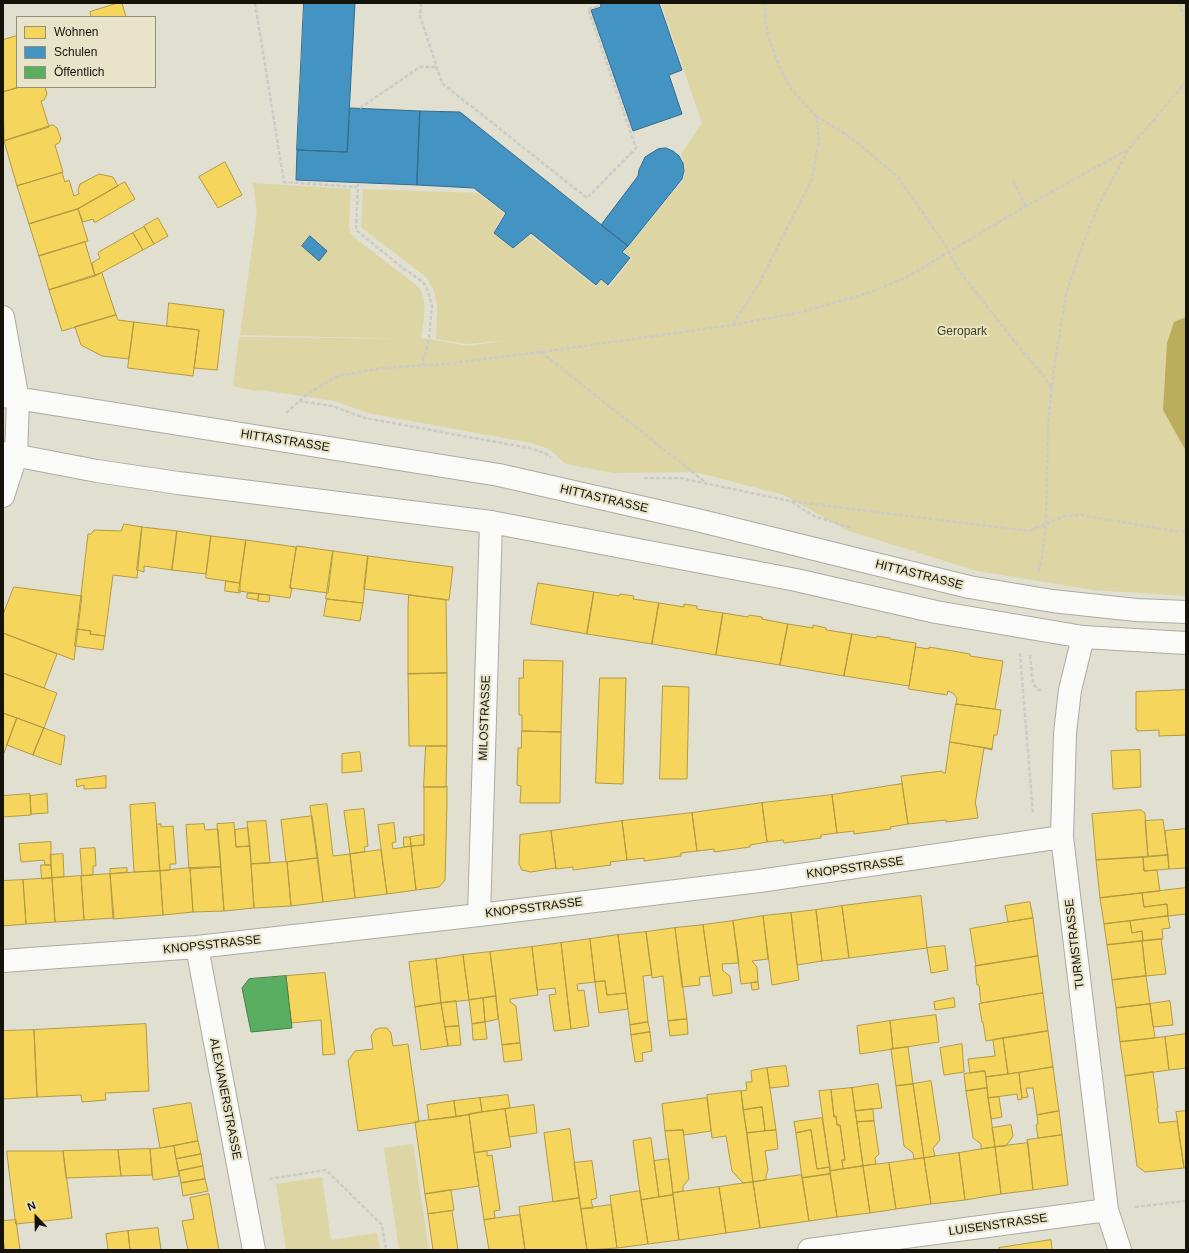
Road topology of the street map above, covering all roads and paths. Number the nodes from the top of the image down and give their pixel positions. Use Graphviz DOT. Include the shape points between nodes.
graph roads {
  1 [pos="255,3"];
  2 [pos="421,3"];
  3 [pos="598,3"];
  4 [pos="765,3"];
  5 [pos="1179,3"];
  6 [pos="1186,21"];
  7 [pos="436,67"];
  8 [pos="1186,82"];
  9 [pos="360,108"];
  10 [pos="816,116"];
  11 [pos="1129,149"];
  12 [pos="1013,181"];
  13 [pos="358,183"];
  14 [pos="357,187"];
  15 [pos="1026,206"];
  16 [pos="949,252"];
  17 [pos="3,317"];
  18 [pos="733,325"];
  19 [pos="541,352"];
  20 [pos="422,365"];
  21 [pos="1052,390"];
  22 [pos="11,398"];
  23 [pos="299,401"];
  24 [pos="261,436"];
  25 [pos="9,455"];
  26 [pos="557,462"];
  27 [pos="638,478"];
  28 [pos="707,483"];
  29 [pos="3,496"];
  30 [pos="790,501"];
  31 [pos="491,522"];
  32 [pos="1046,524"];
  33 [pos="857,530"];
  34 [pos="1186,531"];
  35 [pos="1032,574"];
  36 [pos="1186,612"];
  37 [pos="1083,637"];
  38 [pos="1186,643"];
  39 [pos="1038,690"];
  40 [pos="1062,837"];
  41 [pos="1034,842"];
  42 [pos="479,915"];
  43 [pos="197,947"];
  44 [pos="3,961"];
  45 [pos="242,1184"];
  46 [pos="1186,1200"];
  47 [pos="1107,1210"];
  48 [pos="254,1250"];
  49 [pos="386,1250"];
  50 [pos="809,1250"];
  51 [pos="1120,1250"];
  1 -- 14 [label="path" via="284,182"];
  2 -- 7 [label="path" via="420,16"];
  3 -- 7 [label="path" via="598,6 588,9 636,148 587,198 442,83"];
  4 -- 10 [label="path" via="765,21 780,68 791,89"];
  5 -- 6 [label="path"];
  7 -- 9 [label="path" via="420,67"];
  8 -- 11 [label="path"];
  10 -- 16 [label="path" via="853,139 898,177"];
  10 -- 18 [label="path" via="819,140 812,179 760,282"];
  11 -- 15 [label="path"];
  11 -- 21 [label="path" via="1098,206 1066,294"];
  12 -- 15 [label="path"];
  13 -- 14 [label="path"];
  14 -- 20 [label="path" via="356,230 423,282 428,291 432,305 429,339"];
  15 -- 16 [label="path"];
  16 -- 18 [label="path" via="905,278 871,292 802,312"];
  16 -- 21 [label="path" via="968,282 1039,370"];
  17 -- 22 [label="street"];
  18 -- 19 [label="path"];
  19 -- 20 [label="path"];
  19 -- 28 [label="path"];
  20 -- 23 [label="path" via="341,375"];
  21 -- 32 [label="path" via="1048,422"];
  22 -- 24 [label="street, HITTASTRASSE"];
  22 -- 25 [label="street"];
  23 -- 24 [label="path"];
  23 -- 26 [label="path" via="332,406 365,418 529,448 545,453"];
  24 -- 36 [label="street, HITTASTRASSE" via="499,475 697,520 969,587 1052,601 1129,610"];
  25 -- 29 [label="street"];
  25 -- 31 [label="street" via="178,483"];
  27 -- 28 [label="path" via="680,478"];
  28 -- 30 [label="path"];
  30 -- 32 [label="path" via="1029,531"];
  30 -- 33 [label="path" via="814,516"];
  31 -- 37 [label="street" via="796,580 936,612"];
  31 -- 42 [label="street, MILOSTRASSE"];
  32 -- 34 [label="path" via="1065,516 1081,515"];
  32 -- 35 [label="path" via="1038,575"];
  37 -- 38 [label="street"];
  37 -- 40 [label="street, TURMSTRASSE" via="1070,690 1065,733"];
  39 -- 41 [label="path" via="1034,683 1030,655 1020,651"];
  40 -- 41 [label="street, KNOPSSTRASSE"];
  40 -- 47 [label="street, TURMSTRASSE"];
  41 -- 42 [label="street, KNOPSSTRASSE" via="759,881"];
  42 -- 43 [label="street, KNOPSSTRASSE"];
  43 -- 44 [label="street, KNOPSSTRASSE"];
  43 -- 45 [label="street, ALEXIANERSTRASSE"];
  45 -- 48 [label="street, ALEXIANERSTRASSE"];
  45 -- 49 [label="path" via="326,1170 382,1225"];
  46 -- 47 [label="path"];
  47 -- 50 [label="street, LUISENSTRASSE"];
  47 -- 51 [label="street, TURMSTRASSE"];
}
